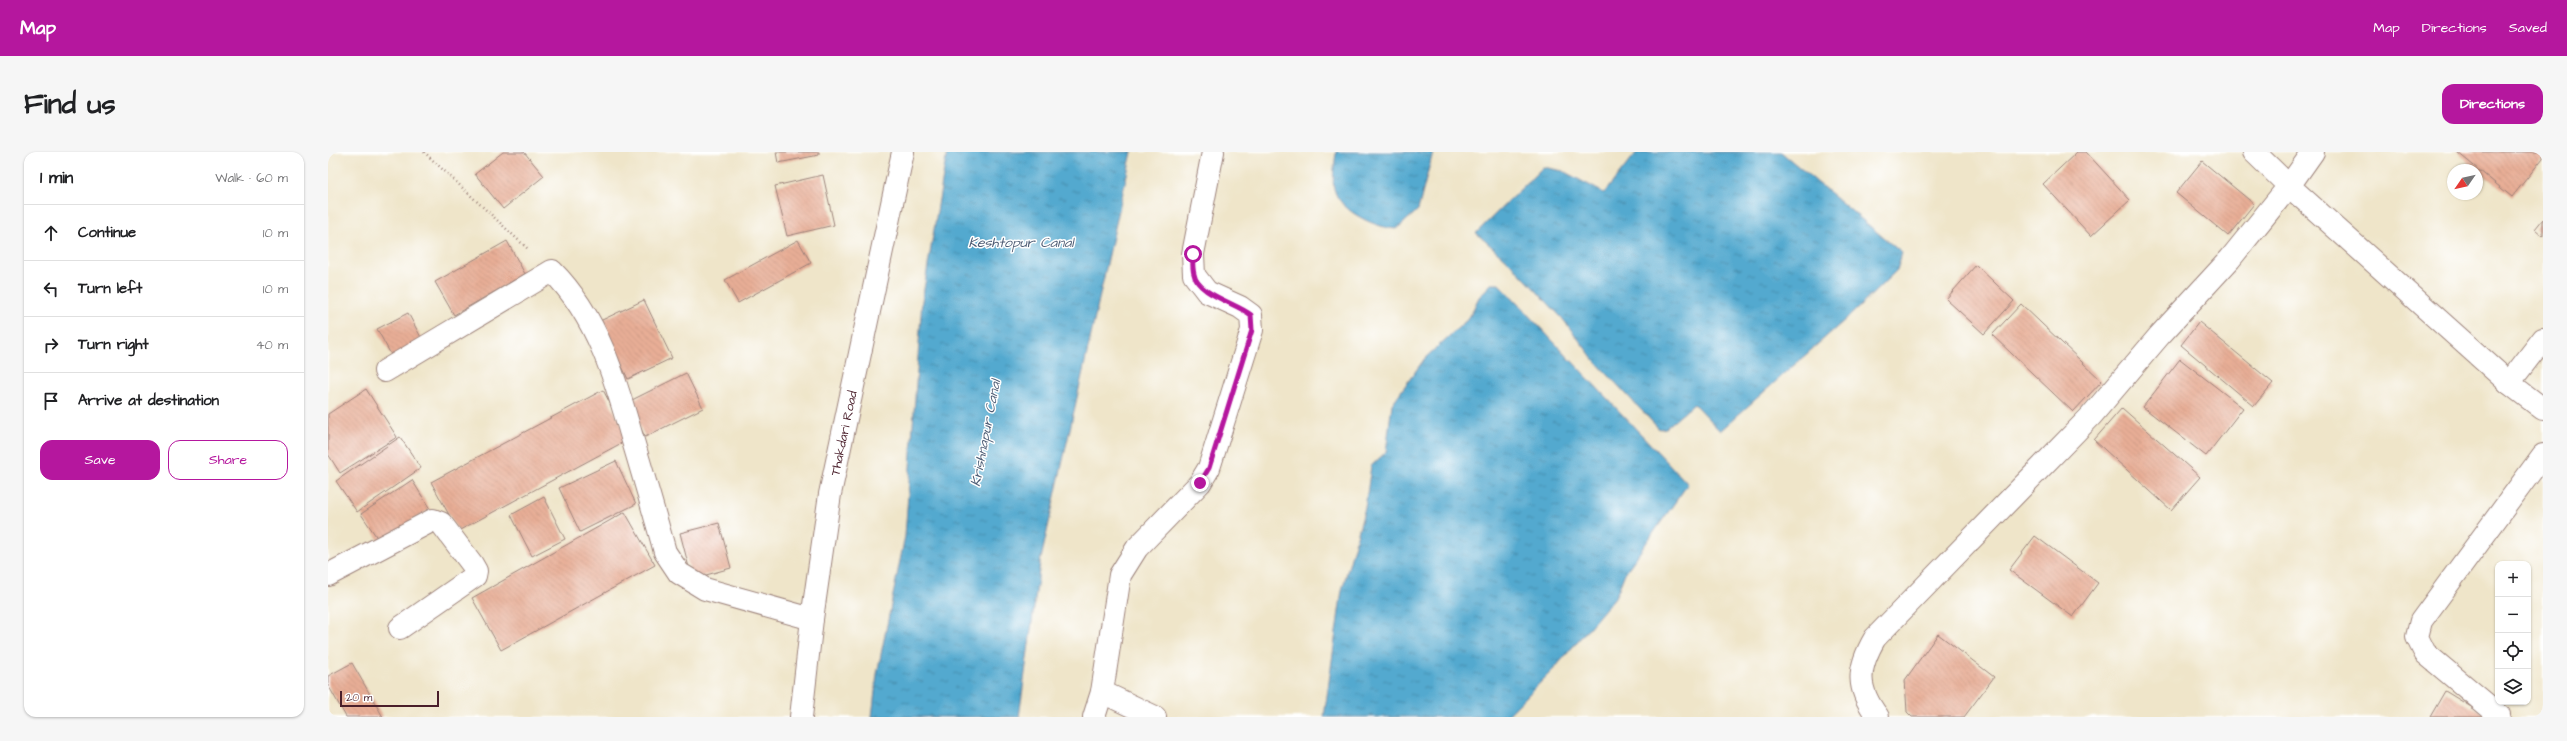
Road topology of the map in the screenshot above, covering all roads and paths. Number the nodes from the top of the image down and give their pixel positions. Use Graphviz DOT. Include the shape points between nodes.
graph roads {
  1 [pos="424,152"];
  2 [pos="903,152"];
  3 [pos="1213,152"];
  4 [pos="2254,152"];
  5 [pos="2312,152"];
  6 [pos="2289,186"];
  7 [pos="552,271"];
  8 [pos="2543,339"];
  9 [pos="385,371"];
  10 [pos="2509,383"];
  11 [pos="2543,408"];
  12 [pos="2543,455"];
  13 [pos="328,575"];
  14 [pos="812,619"];
  15 [pos="400,628"];
  16 [pos="1102,692"];
  17 [pos="2499,715"];
  18 [pos="801,717"];
  19 [pos="1094,717"];
  20 [pos="1155,717"];
  21 [pos="1878,717"];
  1 -- 7 [label="path"];
  2 -- 14 [label="street, Thakdari Road" via="830,494"];
  3 -- 16 [label="street" via="1193,254 1194,275 1207,292 1251,315 1252,330 1209,468 1200,483 1137,548 1120,575"];
  4 -- 6 [label="street"];
  5 -- 6 [label="street"];
  6 -- 10 [label="street"];
  6 -- 21 [label="street" via="2230,259 2160,335 2091,416 1875,638 1863,658 1860,676 1866,701"];
  7 -- 9 [label="street"];
  7 -- 14 [label="street" via="588,319 612,369 665,552 679,573 705,589"];
  8 -- 10 [label="street"];
  10 -- 11 [label="street"];
  12 -- 17 [label="street" via="2421,621 2417,637 2425,653"];
  13 -- 15 [label="street" via="433,520 441,523 472,564 476,571 475,576"];
  14 -- 18 [label="street, Thakdari Road"];
  16 -- 19 [label="street"];
  16 -- 20 [label="street"];
}
